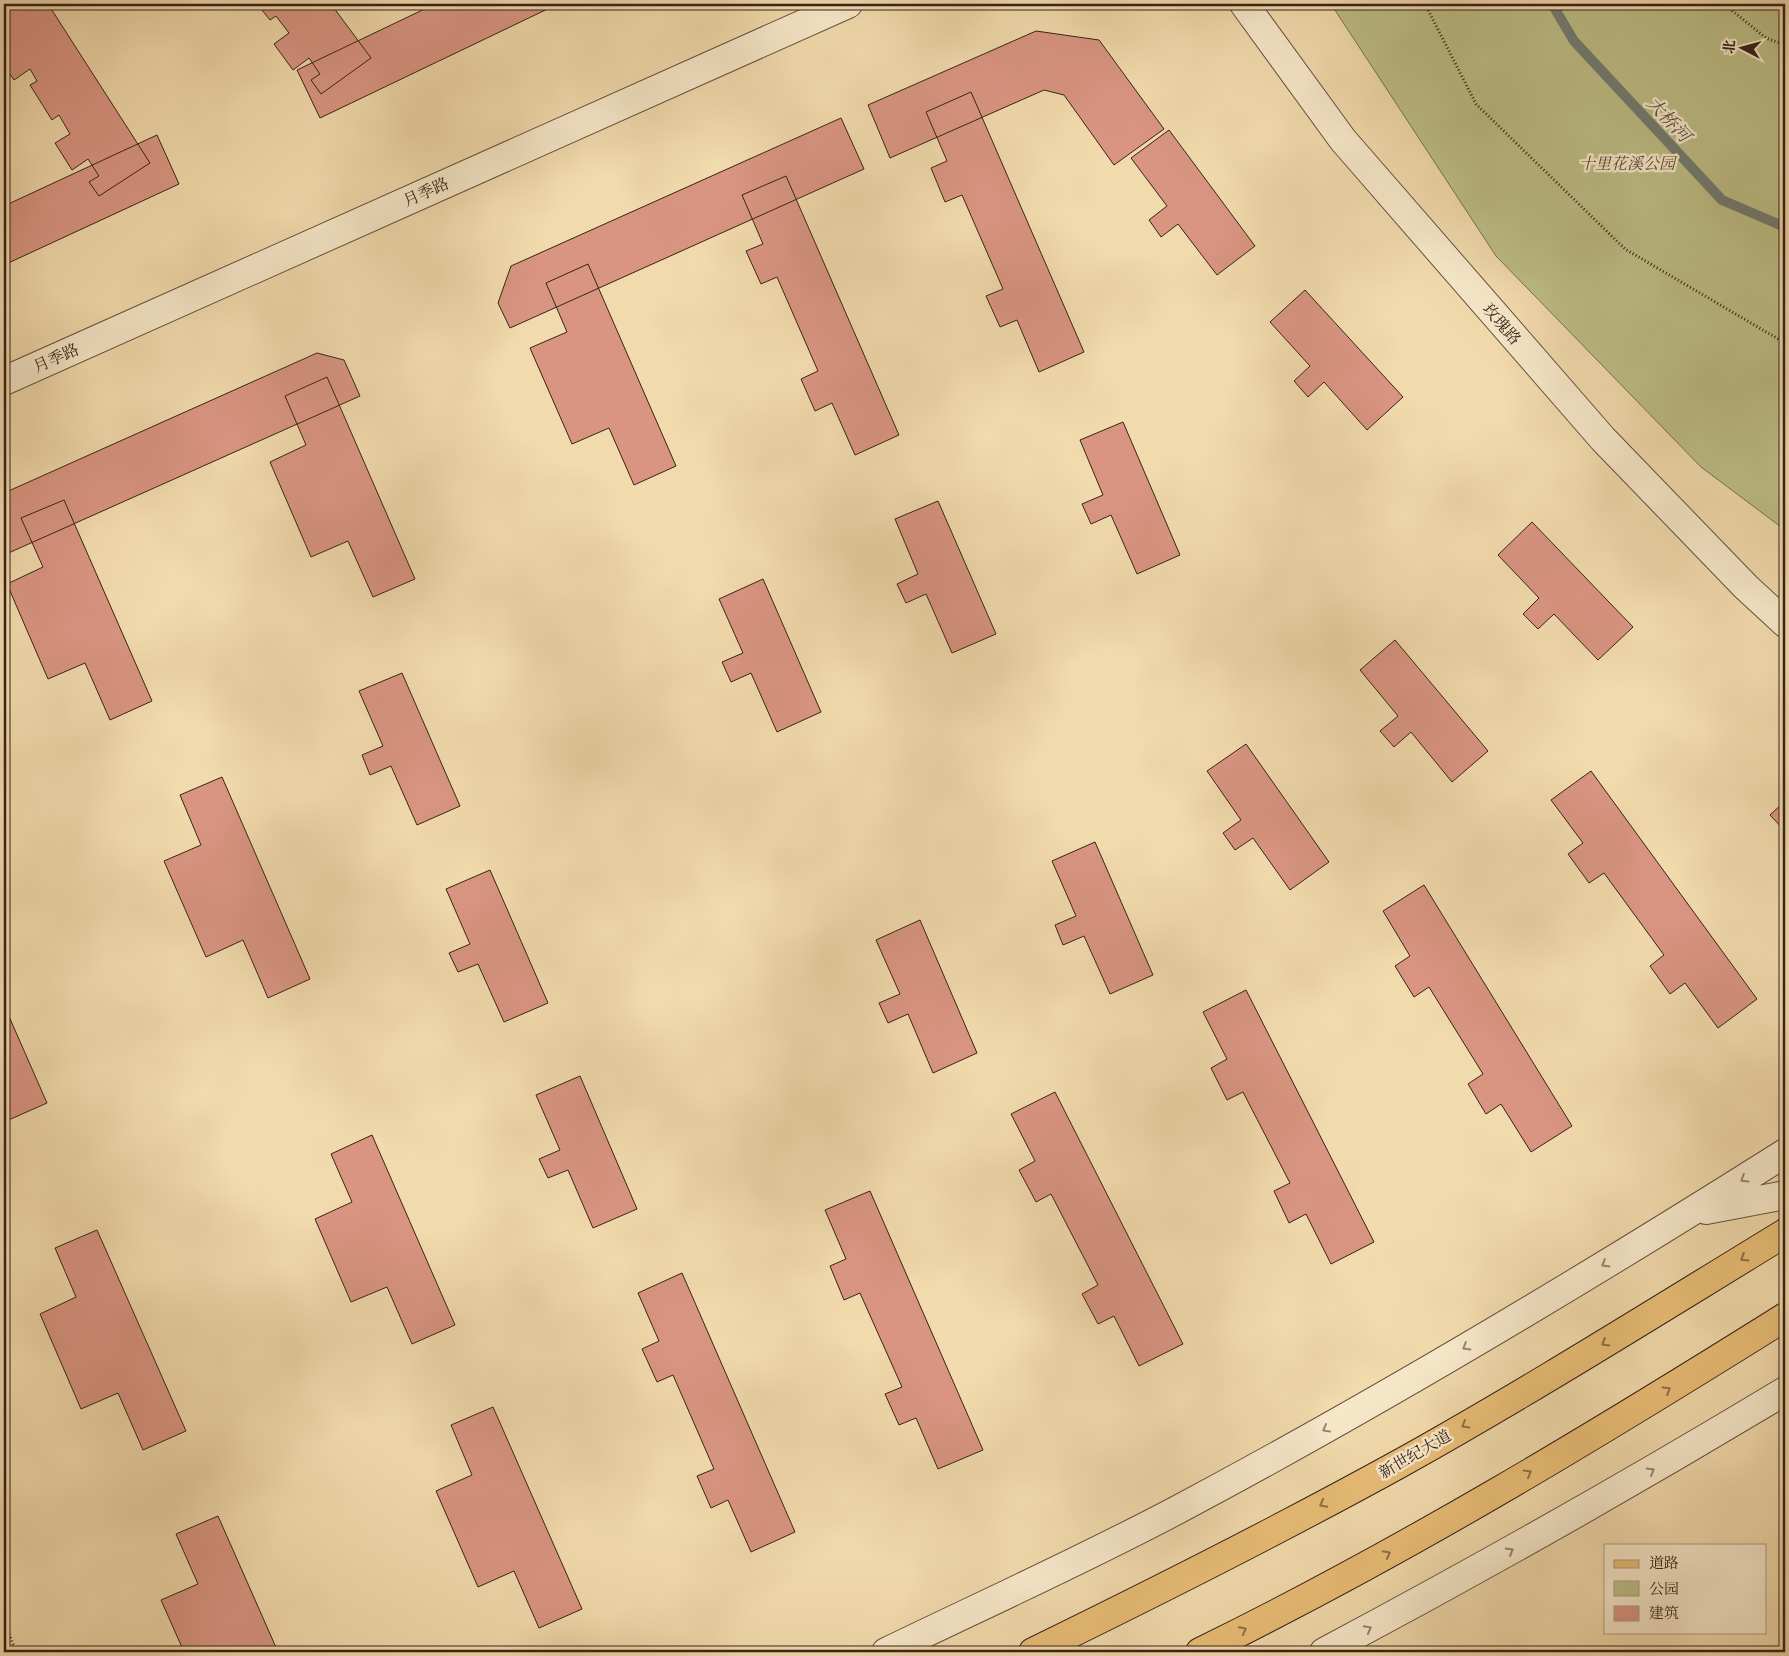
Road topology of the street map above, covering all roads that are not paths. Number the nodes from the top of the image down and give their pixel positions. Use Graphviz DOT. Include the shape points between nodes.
graph roads {
  1 [pos="848,4"];
  2 [pos="1244,4"];
  3 [pos="4,381"];
  4 [pos="1785,623"];
  5 [pos="1785,1153"];
  6 [pos="1785,1195"];
  7 [pos="1690,1213"];
  8 [pos="1785,1232"];
  9 [pos="1785,1317"];
  10 [pos="1785,1391"];
  11 [pos="886,1652"];
  12 [pos="1033,1652"];
  13 [pos="1200,1652"];
  14 [pos="1324,1652"];
  1 -- 3 [label="street, 月季路"];
  2 -- 4 [label="street, 玫瑰路" via="1342,140 1590,424 1746,587"];
  5 -- 7 [label="street, one-way"];
  6 -- 7 [label="street"];
  7 -- 11 [label="street, one-way" via="1362,1409 1185,1506"];
  8 -- 12 [label="main road, 新世纪大道, one-way" via="1602,1345 1399,1463 1209,1566"];
  13 -- 9 [label="main road, one-way" via="1427,1532 1634,1411"];
  14 -- 10 [label="street, one-way" via="1460,1580"];
}
